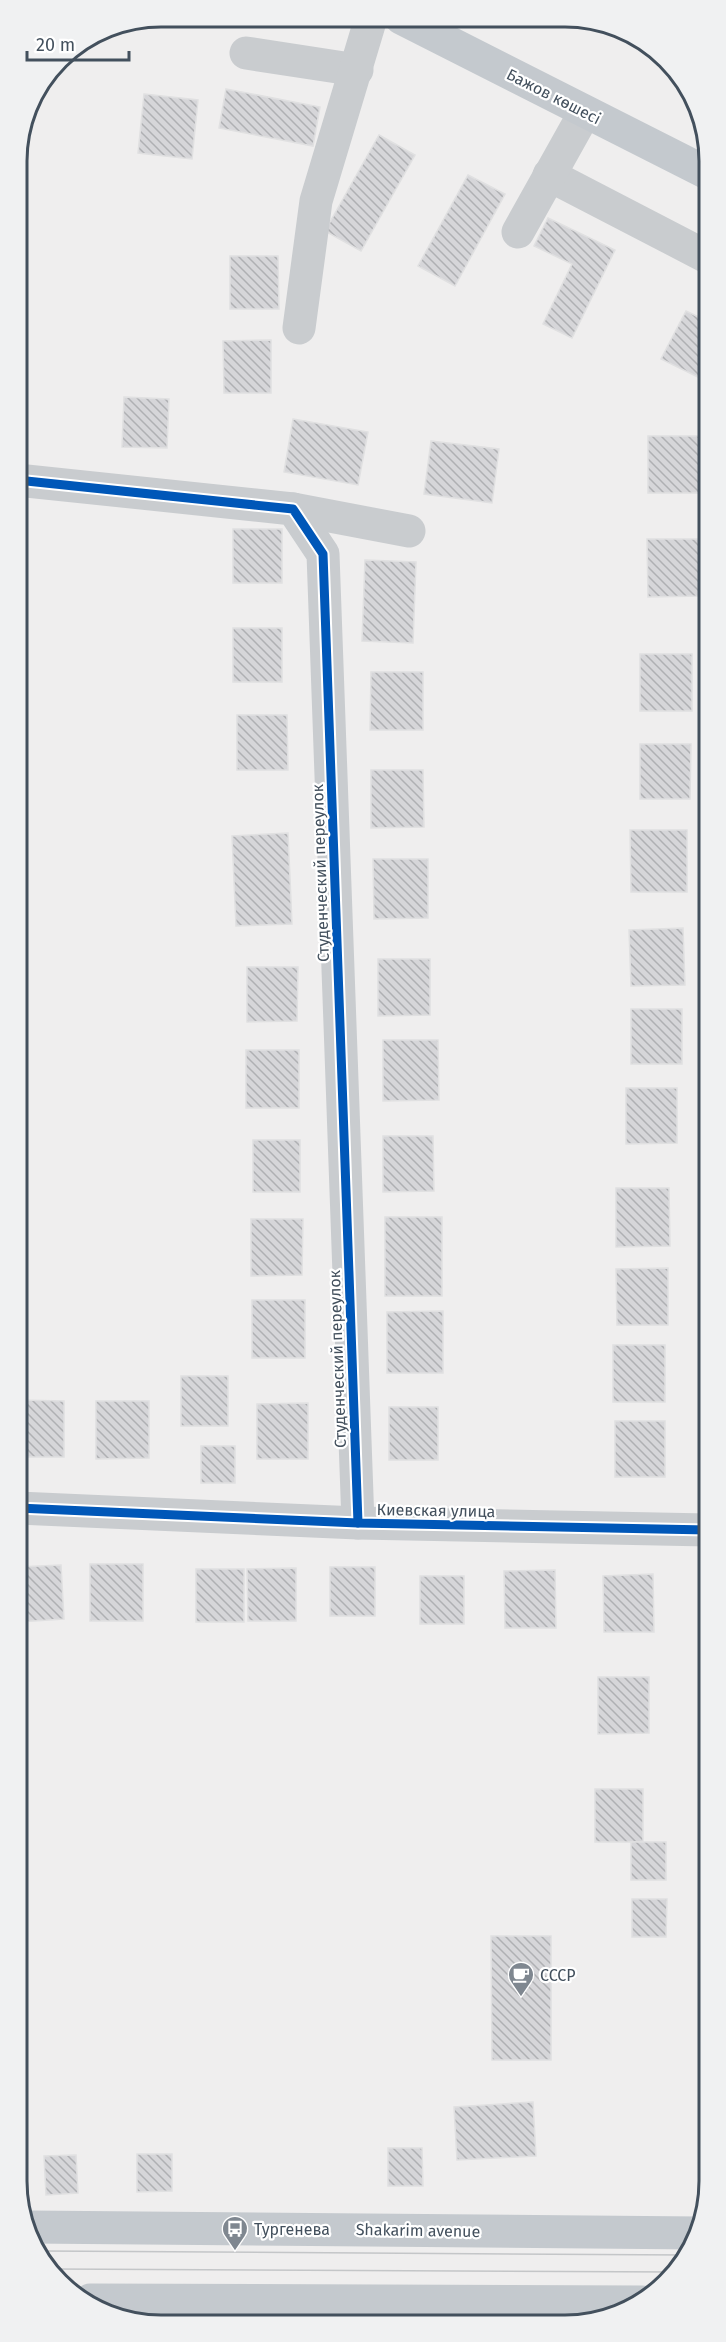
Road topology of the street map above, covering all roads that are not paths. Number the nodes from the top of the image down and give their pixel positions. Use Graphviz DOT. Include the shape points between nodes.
graph roads {
  1 [pos="369,27"];
  2 [pos="419,27"];
  3 [pos="246,53"];
  4 [pos="357,70"];
  5 [pos="585,112"];
  6 [pos="699,169"];
  7 [pos="549,175"];
  8 [pos="518,232"];
  9 [pos="699,253"];
  10 [pos="299,328"];
  11 [pos="27,481"];
  12 [pos="293,509"];
  13 [pos="409,531"];
  14 [pos="27,1508"];
  15 [pos="358,1523"];
  16 [pos="699,1530"];
  17 [pos="35,2227"];
  18 [pos="689,2233"];
  19 [pos="100,2300"];
  20 [pos="622,2302"];
  1 -- 4 [label="street"];
  2 -- 5 [label="main road, Бажов көшесі"];
  3 -- 4 [label="street"];
  4 -- 10 [label="street" via="316,201"];
  5 -- 6 [label="main road, Бажов көшесі"];
  5 -- 7 [label="street"];
  7 -- 8 [label="street"];
  7 -- 9 [label="street"];
  11 -- 12 [label="street"];
  12 -- 13 [label="street"];
  12 -- 15 [label="street, Студенческий переулок" via="323,554"];
  14 -- 15 [label="street, Киевская улица"];
  15 -- 16 [label="street, Киевская улица"];
  17 -- 18 [label="main road, Shakarim avenue"];
  19 -- 20 [label="main road"];
}
